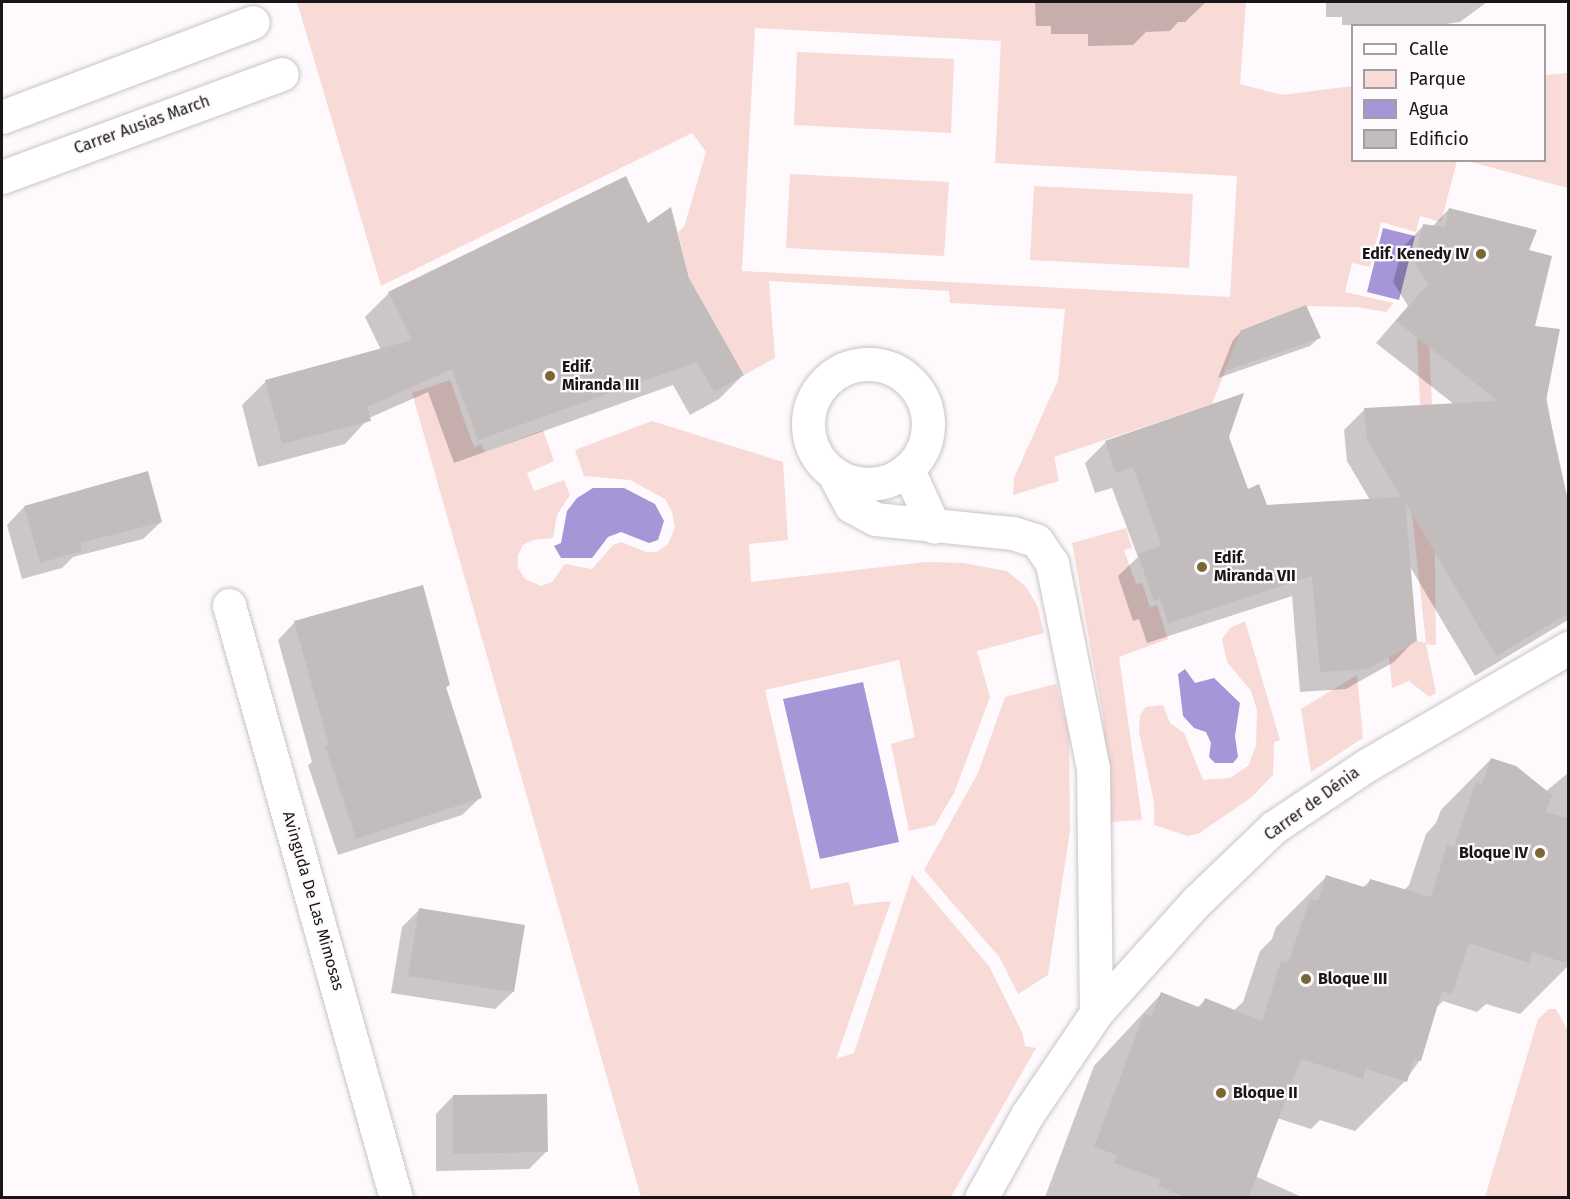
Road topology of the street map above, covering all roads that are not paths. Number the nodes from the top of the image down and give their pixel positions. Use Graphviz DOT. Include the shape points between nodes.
graph roads {
  1 [pos="253,22"];
  2 [pos="282,74"];
  3 [pos="2,117"];
  4 [pos="2,177"];
  5 [pos="909,472"];
  6 [pos="835,476"];
  7 [pos="934,527"];
  8 [pos="229,605"];
  9 [pos="1569,648"];
  10 [pos="1096,1013"];
  11 [pos="396,1197"];
  12 [pos="981,1197"];
  1 -- 3 [label="street"];
  2 -- 4 [label="street, Carrer Ausias March"];
  5 -- 6 [label="street" via="873,486"];
  5 -- 6 [label="street" via="929,439 927,401 902,371 864,362 828,376 808,408 810,447"];
  5 -- 7 [label="street"];
  6 -- 7 [label="street" via="850,507 875,519"];
  7 -- 10 [label="street" via="1013,533 1037,541 1052,563 1094,769"];
  8 -- 11 [label="street, Avinguda De Las Mimosas"];
  9 -- 10 [label="street, Carrer de Dénia" via="1367,765 1274,827 1197,902"];
  10 -- 12 [label="street, Carrer de Dénia" via="1027,1115"];
}
